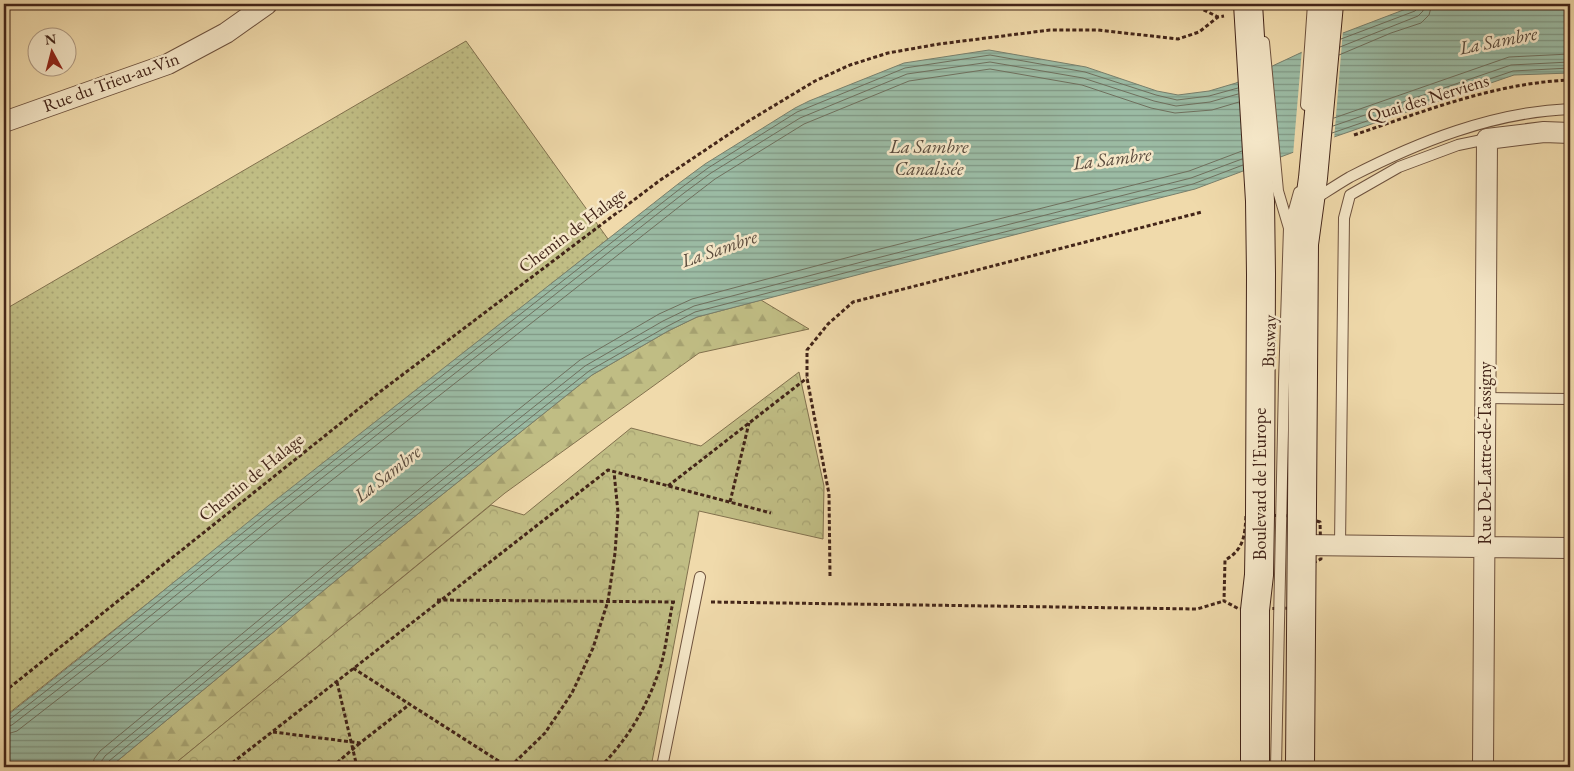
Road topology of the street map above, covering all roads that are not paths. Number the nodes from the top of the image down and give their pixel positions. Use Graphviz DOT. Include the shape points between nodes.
graph roads {
  1 [pos="266,4"];
  2 [pos="1319,5"];
  3 [pos="1253,15"];
  4 [pos="1570,109"];
  5 [pos="1306,114"];
  6 [pos="4,122"];
  7 [pos="1570,132"];
  8 [pos="1487,139"];
  9 [pos="1308,188"];
  10 [pos="1269,196"];
  11 [pos="1289,228"];
  12 [pos="1485,398"];
  13 [pos="1570,399"];
  14 [pos="1301,545"];
  15 [pos="1340,545"];
  16 [pos="1484,547"];
  17 [pos="1570,548"];
  18 [pos="700,577"];
  19 [pos="662,767"];
  20 [pos="1255,767"];
  21 [pos="1276,767"];
  22 [pos="1300,767"];
  23 [pos="1483,767"];
  1 -- 6 [label="street, Rue du Trieu-au-Vin" via="226,33 168,64"];
  2 -- 5 [label="lane"];
  2 -- 9 [label="main road"];
  3 -- 10 [label="main road, Boulevard de l'Europe"];
  4 -- 9 [label="lane" via="1477,125 1436,139 1348,178"];
  7 -- 8 [label="street"];
  8 -- 12 [label="street, Rue De-Lattre-de-Tassigny"];
  8 -- 15 [label="lane" via="1458,145 1399,168 1350,195 1344,227"];
  9 -- 11 [label="lane"];
  9 -- 11 [label="lane"];
  9 -- 14 [label="main road" via="1304,244"];
  10 -- 11 [label="lane"];
  10 -- 20 [label="main road, Boulevard de l'Europe" via="1259,575 1255,610"];
  11 -- 21 [label="lane, Busway"];
  12 -- 13 [label="lane"];
  12 -- 16 [label="street, Rue De-Lattre-de-Tassigny"];
  14 -- 15 [label="street"];
  14 -- 22 [label="main road"];
  15 -- 16 [label="street"];
  16 -- 17 [label="street"];
  16 -- 23 [label="street, Rue De-Lattre-de-Tassigny"];
  18 -- 19 [label="lane"];
}
